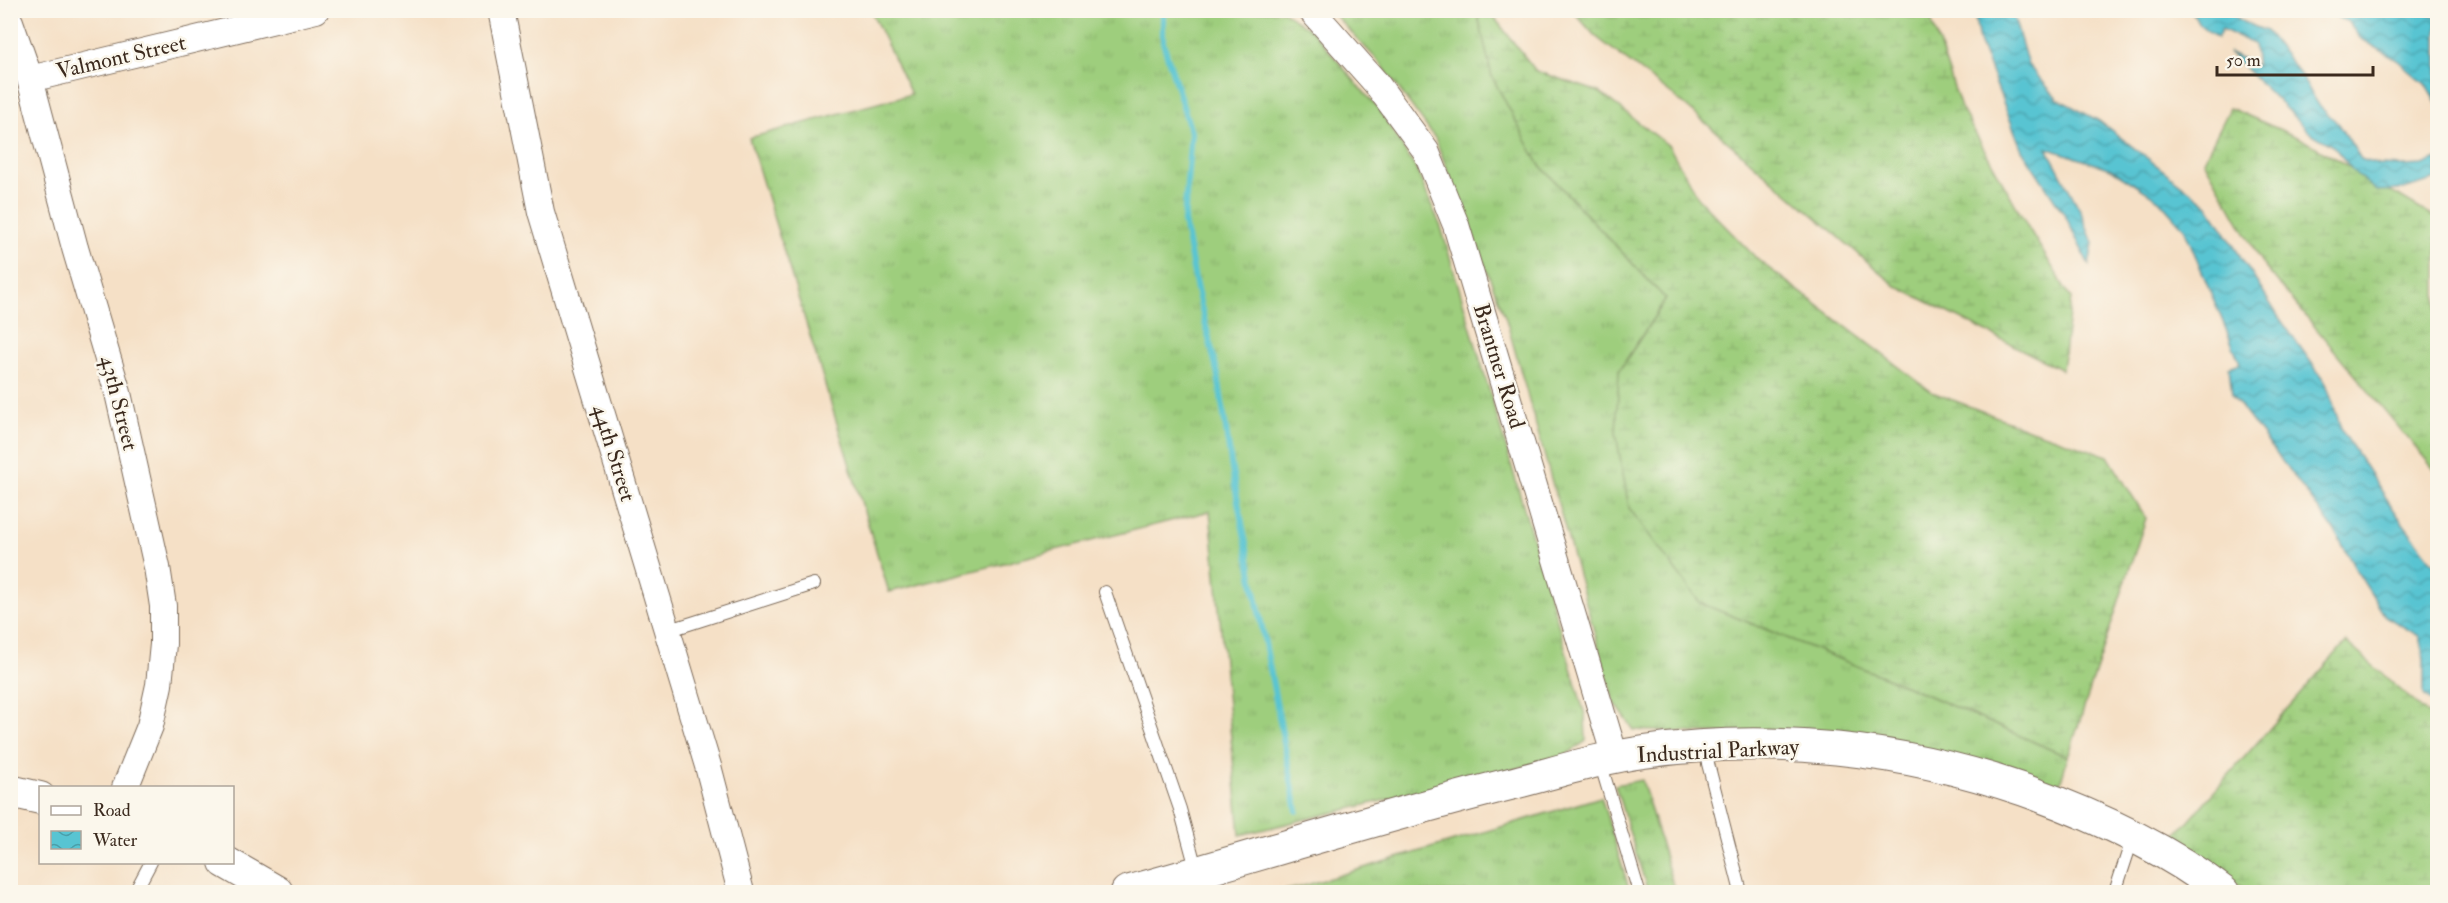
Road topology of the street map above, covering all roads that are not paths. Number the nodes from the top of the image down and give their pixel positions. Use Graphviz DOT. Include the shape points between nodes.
graph roads {
  1 [pos="316,10"];
  2 [pos="501,10"];
  3 [pos="1311,10"];
  4 [pos="10,22"];
  5 [pos="30,78"];
  6 [pos="814,584"];
  7 [pos="1105,592"];
  8 [pos="667,631"];
  9 [pos="1704,747"];
  10 [pos="1608,759"];
  11 [pos="126,786"];
  12 [pos="10,791"];
  13 [pos="39,798"];
  14 [pos="2134,836"];
  15 [pos="150,864"];
  16 [pos="228,864"];
  17 [pos="1198,873"];
  18 [pos="272,891"];
  19 [pos="135,892"];
  20 [pos="741,892"];
  21 [pos="1128,892"];
  22 [pos="1639,892"];
  23 [pos="1741,892"];
  24 [pos="2115,892"];
  25 [pos="2223,892"];
  1 -- 5 [label="street, Valmont Street"];
  2 -- 8 [label="street, 44th Street" via="541,212"];
  3 -- 10 [label="street, Brantner Road" via="1377,83 1426,151 1456,225"];
  4 -- 5 [label="street, 43th Street"];
  5 -- 11 [label="street, 43th Street" via="118,393 160,586 163,644 159,685 150,726"];
  6 -- 8 [label="lane"];
  7 -- 17 [label="lane" via="1180,809"];
  8 -- 20 [label="street, 44th Street"];
  9 -- 10 [label="street, Industrial Parkway"];
  9 -- 14 [label="street, Industrial Parkway" via="1781,744 1921,761 1987,777 2065,805"];
  9 -- 23 [label="lane"];
  10 -- 17 [label="street, Industrial Parkway" via="1415,807"];
  10 -- 22 [label="lane"];
  12 -- 13 [label="street"];
  14 -- 24 [label="lane"];
  14 -- 25 [label="street, Industrial Parkway"];
  15 -- 19 [label="lane"];
  16 -- 18 [label="street"];
  17 -- 21 [label="street, Industrial Parkway"];
}
